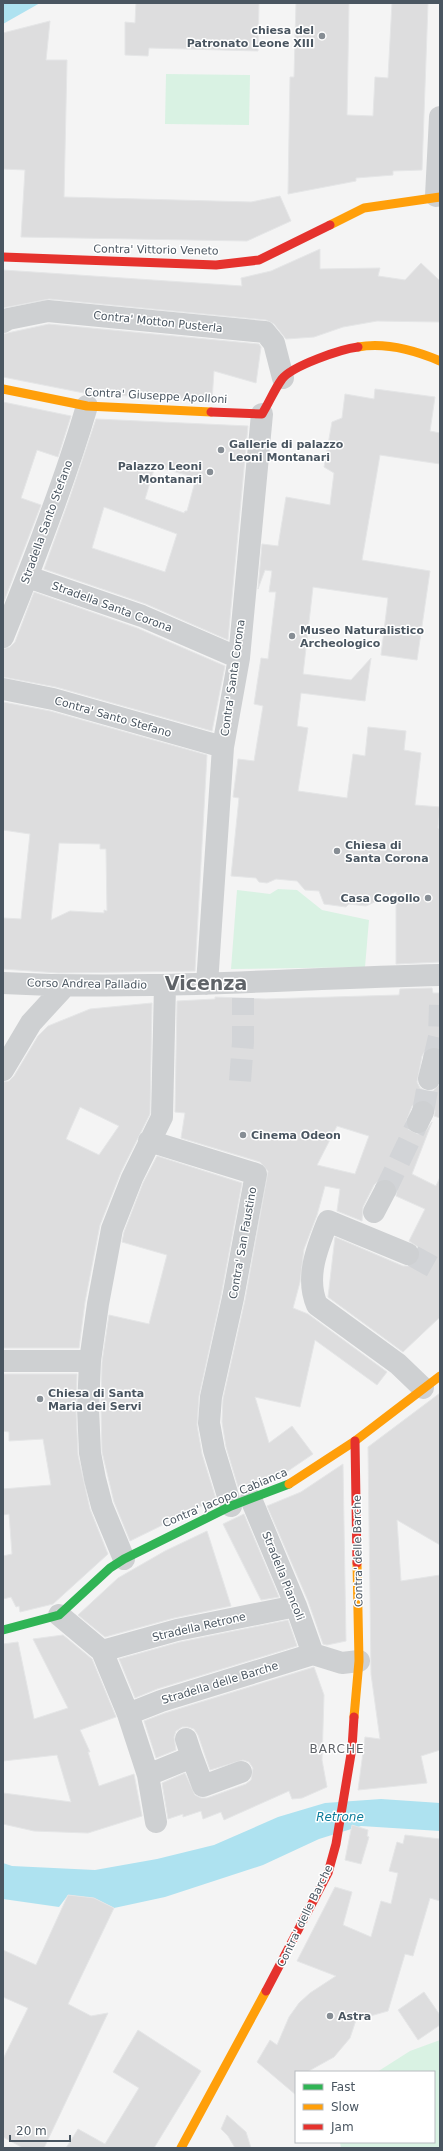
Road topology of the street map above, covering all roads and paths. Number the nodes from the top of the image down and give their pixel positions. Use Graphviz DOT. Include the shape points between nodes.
graph roads {
  1 [pos="440,117"];
  2 [pos="438,196"];
  3 [pos="3,257"];
  4 [pos="3,322"];
  5 [pos="440,361"];
  6 [pos="283,378"];
  7 [pos="3,389"];
  8 [pos="87,406"];
  9 [pos="262,414"];
  10 [pos="28,577"];
  11 [pos="3,637"];
  12 [pos="239,658"];
  13 [pos="3,689"];
  14 [pos="223,747"];
  15 [pos="440,975"];
  16 [pos="3,983"];
  17 [pos="207,984"];
  18 [pos="165,985"];
  19 [pos="65,986"];
  20 [pos="3,1070"];
  21 [pos="149,1141"];
  22 [pos="385,1191"];
  23 [pos="369,1226"];
  24 [pos="408,1254"];
  25 [pos="90,1360"];
  26 [pos="3,1361"];
  27 [pos="432,1382"];
  28 [pos="355,1441"];
  29 [pos="241,1502"];
  30 [pos="124,1559"];
  31 [pos="296,1606"];
  32 [pos="59,1615"];
  33 [pos="3,1630"];
  34 [pos="102,1651"];
  35 [pos="313,1654"];
  36 [pos="359,1661"];
  37 [pos="128,1714"];
  38 [pos="241,1772"];
  39 [pos="148,1775"];
  40 [pos="156,1822"];
  41 [pos="181,2148"];
  1 -- 2 [label="street"];
  2 -- 3 [label="street, Contra' Vittorio Veneto" via="364,208 259,260 216,265"];
  4 -- 6 [label="street, Contra' Motton Pusterla" via="48,311 265,332 274,343"];
  5 -- 6 [label="street" via="417,351 374,344 343,348 312,361"];
  6 -- 9 [label="street, Contra' Santa Corona"];
  7 -- 8 [label="street, Contra' Giuseppe Apolloni"];
  8 -- 9 [label="street, Contra' Giuseppe Apolloni"];
  8 -- 10 [label="street, Stradella Santo Stefano"];
  9 -- 12 [label="street, Contra' Santa Corona"];
  10 -- 11 [label="street, Stradella Santo Stefano"];
  10 -- 12 [label="street, Stradella Santa Corona" via="142,616"];
  12 -- 14 [label="street, Contra' Santa Corona"];
  13 -- 14 [label="street, Contra' Santo Stefano" via="53,699"];
  14 -- 17 [label="street, Contra' Santa Corona"];
  15 -- 17 [label="street, Corso Andrea Palladio" via="243,990"];
  16 -- 19 [label="street, Corso Andrea Palladio"];
  17 -- 18 [label="street, Corso Andrea Palladio"];
  18 -- 19 [label="street, Corso Andrea Palladio"];
  18 -- 21 [label="street" via="162,1117"];
  19 -- 20 [label="street" via="30,1023"];
  21 -- 25 [label="street" via="112,1229"];
  21 -- 29 [label="street, Contra' San Faustino" via="256,1174 211,1397 209,1423 214,1450"];
  22 -- 23 [label="street"];
  23 -- 24 [label="street"];
  23 -- 27 [label="street" via="328,1221 314,1262 311,1292 317,1305 398,1364"];
  25 -- 26 [label="street"];
  25 -- 30 [label="street" via="90,1453 102,1506"];
  27 -- 28 [label="street, Contra' Jacopo Cabianca"];
  28 -- 29 [label="street, Contra' Jacopo Cabianca" via="294,1482"];
  28 -- 36 [label="street, Contra' delle Barche"];
  29 -- 30 [label="street, Contra' Jacopo Cabianca"];
  29 -- 31 [label="street, Stradella Piancoli"];
  30 -- 32 [label="street, Contra' Jacopo Cabianca" via="110,1568"];
  31 -- 34 [label="street, Stradella Retrone" via="177,1630"];
  31 -- 35 [label="street, Stradella Piancoli"];
  32 -- 33 [label="street"];
  32 -- 34 [label="street"];
  34 -- 37 [label="street"];
  35 -- 36 [label="street" via="342,1663"];
  35 -- 37 [label="street, Stradella delle Barche" via="161,1701"];
  36 -- 41 [label="street, Contra' delle Barche" via="346,1789 328,1872 285,1957"];
  37 -- 39 [label="street"];
  38 -- 39 [label="street" via="203,1786 189,1748"];
  39 -- 40 [label="street"];
}
